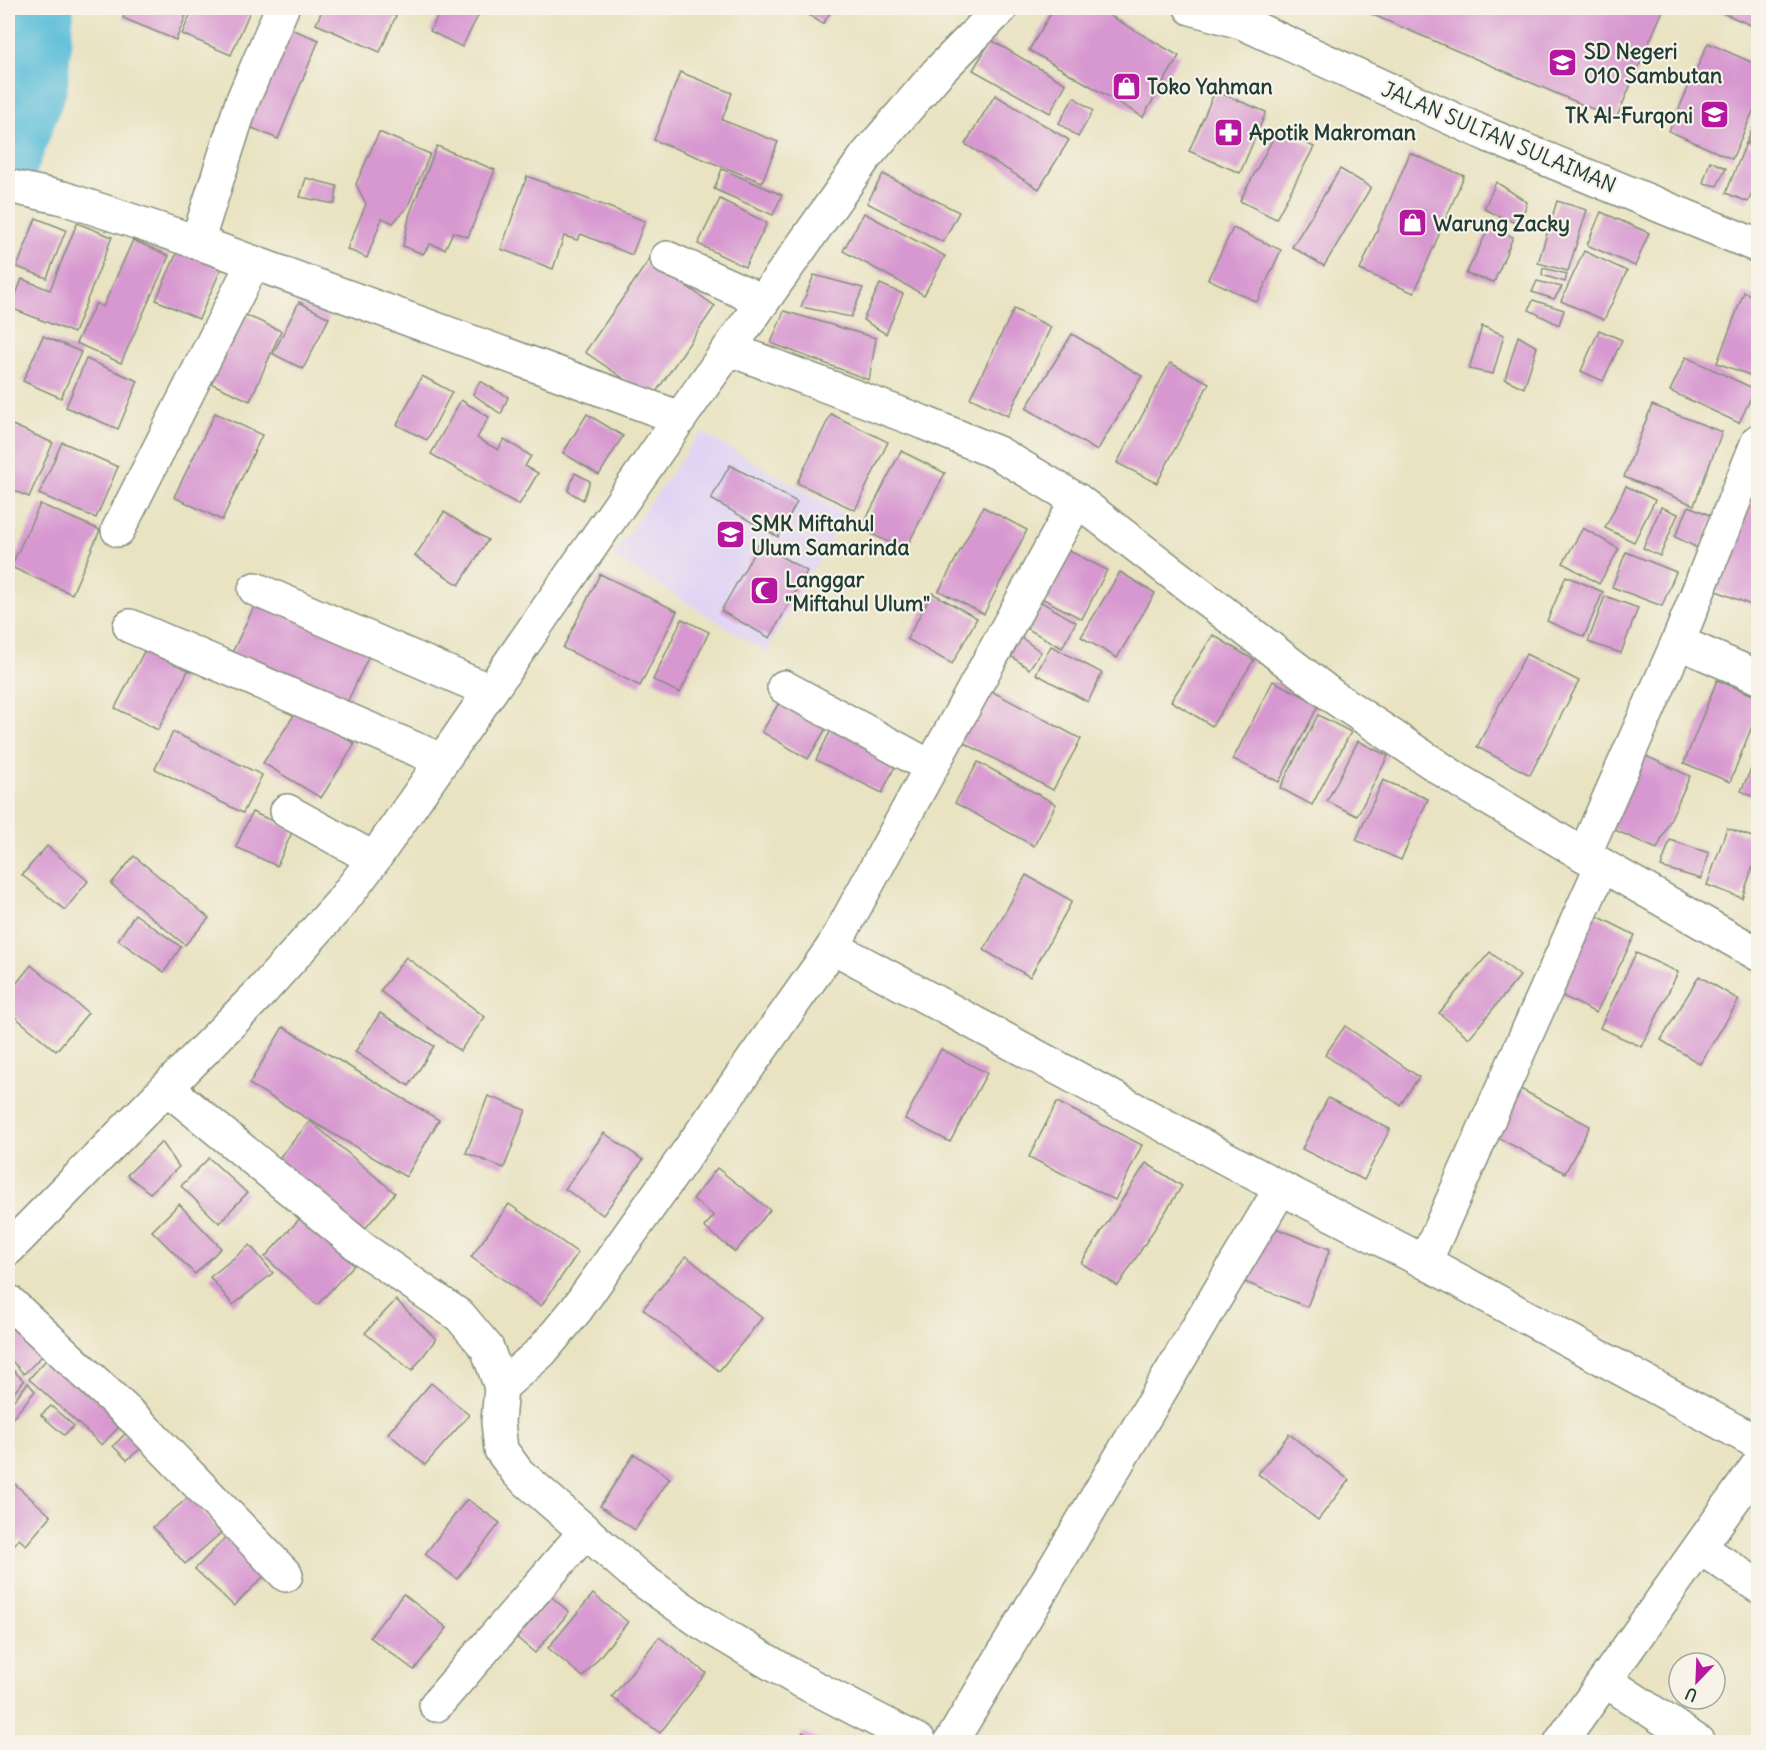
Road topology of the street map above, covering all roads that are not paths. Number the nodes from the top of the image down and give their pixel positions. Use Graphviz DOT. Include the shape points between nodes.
graph roads {
  1 [pos="282,8"];
  2 [pos="1001,8"];
  3 [pos="1191,8"];
  4 [pos="1235,15"];
  5 [pos="8,186"];
  6 [pos="197,243"];
  7 [pos="1758,246"];
  8 [pos="667,258"];
  9 [pos="253,263"];
  10 [pos="763,301"];
  11 [pos="729,349"];
  12 [pos="680,418"];
  13 [pos="1758,441"];
  14 [pos="1077,500"];
  15 [pos="118,530"];
  16 [pos="255,589"];
  17 [pos="130,626"];
  18 [pos="1678,642"];
  19 [pos="1758,676"];
  20 [pos="784,687"];
  21 [pos="490,691"];
  22 [pos="441,760"];
  23 [pos="931,767"];
  24 [pos="287,811"];
  25 [pos="374,859"];
  26 [pos="1593,860"];
  27 [pos="834,947"];
  28 [pos="1758,954"];
  29 [pos="167,1088"];
  30 [pos="1281,1188"];
  31 [pos="8,1249"];
  32 [pos="1425,1262"];
  33 [pos="8,1301"];
  34 [pos="501,1387"];
  35 [pos="1758,1443"];
  36 [pos="1758,1465"];
  37 [pos="586,1531"];
  38 [pos="1700,1548"];
  39 [pos="286,1575"];
  40 [pos="1758,1586"];
  41 [pos="1606,1681"];
  42 [pos="436,1706"];
  43 [pos="920,1743"];
  44 [pos="951,1743"];
  45 [pos="1561,1743"];
  46 [pos="1698,1743"];
  1 -- 6 [label="street" via="242,102"];
  2 -- 10 [label="street" via="938,72 866,156"];
  3 -- 4 [label="street, JALAN SULTAN SULAIMAN"];
  4 -- 7 [label="street, JALAN SULTAN SULAIMAN" via="1488,135"];
  5 -- 6 [label="street" via="63,198"];
  6 -- 9 [label="street"];
  8 -- 10 [label="street"];
  9 -- 12 [label="street"];
  9 -- 15 [label="street"];
  10 -- 11 [label="street"];
  11 -- 12 [label="street"];
  11 -- 14 [label="street" via="998,453"];
  12 -- 21 [label="street"];
  13 -- 18 [label="street"];
  14 -- 23 [label="street"];
  14 -- 26 [label="street" via="1335,699 1461,782"];
  16 -- 21 [label="street"];
  17 -- 22 [label="street"];
  18 -- 19 [label="street"];
  18 -- 26 [label="street"];
  20 -- 23 [label="street"];
  21 -- 22 [label="street"];
  22 -- 25 [label="street"];
  23 -- 27 [label="street"];
  24 -- 25 [label="street"];
  25 -- 29 [label="street" via="340,904 262,991"];
  26 -- 28 [label="street"];
  26 -- 32 [label="street"];
  27 -- 30 [label="street"];
  27 -- 34 [label="street" via="576,1310 541,1352"];
  29 -- 31 [label="street"];
  29 -- 34 [label="street" via="363,1249 460,1316 487,1348"];
  30 -- 32 [label="street"];
  30 -- 44 [label="street"];
  32 -- 35 [label="street"];
  33 -- 39 [label="street" via="138,1422"];
  34 -- 37 [label="street" via="501,1450 518,1473"];
  36 -- 38 [label="street"];
  37 -- 42 [label="street"];
  37 -- 43 [label="street" via="639,1577 703,1623 796,1678"];
  38 -- 40 [label="street"];
  38 -- 41 [label="street"];
  41 -- 45 [label="street"];
  41 -- 46 [label="street"];
}
